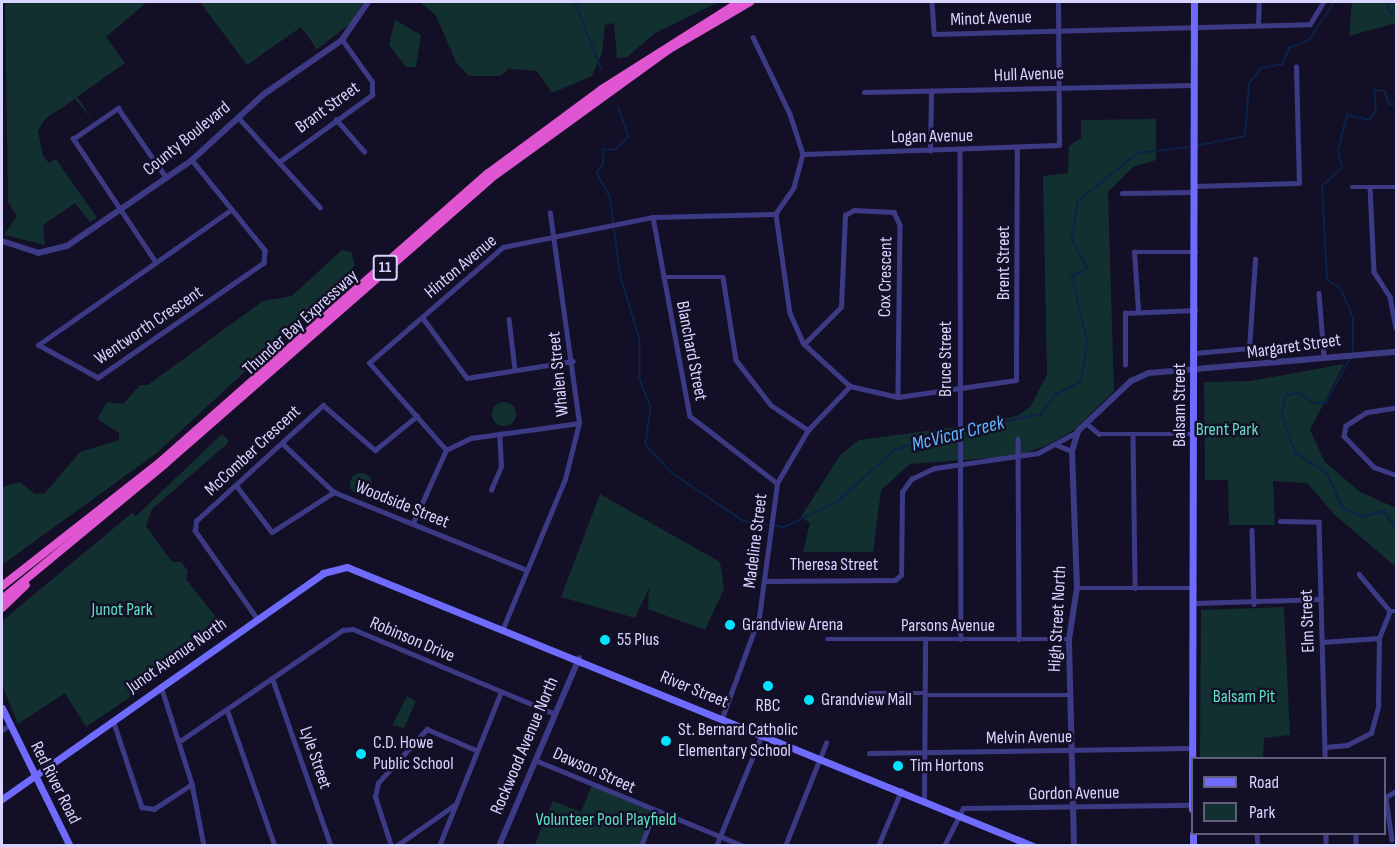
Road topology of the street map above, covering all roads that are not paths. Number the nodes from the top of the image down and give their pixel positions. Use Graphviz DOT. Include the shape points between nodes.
graph roads {
  1 [pos="368,2"];
  2 [pos="739,2"];
  3 [pos="750,2"];
  4 [pos="932,2"];
  5 [pos="1058,2"];
  6 [pos="1194,2"];
  7 [pos="1258,2"];
  8 [pos="1323,2"];
  9 [pos="1258,25"];
  10 [pos="1193,28"];
  11 [pos="1060,30"];
  12 [pos="753,37"];
  13 [pos="342,40"];
  14 [pos="1296,67"];
  15 [pos="1194,85"];
  16 [pos="1062,87"];
  17 [pos="931,91"];
  18 [pos="864,92"];
  19 [pos="238,117"];
  20 [pos="336,119"];
  21 [pos="1017,148"];
  22 [pos="364,151"];
  23 [pos="930,151"];
  24 [pos="960,151"];
  25 [pos="802,154"];
  26 [pos="192,159"];
  27 [pos="279,162"];
  28 [pos="166,177"];
  29 [pos="1352,187"];
  30 [pos="1370,187"];
  31 [pos="1396,187"];
  32 [pos="1195,189"];
  33 [pos="1122,193"];
  34 [pos="320,207"];
  35 [pos="231,210"];
  36 [pos="119,211"];
  37 [pos="550,213"];
  38 [pos="776,214"];
  39 [pos="653,217"];
  40 [pos="556,238"];
  41 [pos="2,241"];
  42 [pos="1196,252"];
  43 [pos="1255,259"];
  44 [pos="154,260"];
  45 [pos="663,277"];
  46 [pos="1318,293"];
  47 [pos="1390,297"];
  48 [pos="1396,297"];
  49 [pos="1138,310"];
  50 [pos="1195,310"];
  51 [pos="423,318"];
  52 [pos="509,319"];
  53 [pos="1396,327"];
  54 [pos="804,345"];
  55 [pos="1396,351"];
  56 [pos="1195,353"];
  57 [pos="1324,356"];
  58 [pos="573,361"];
  59 [pos="1125,365"];
  60 [pos="515,369"];
  61 [pos="1195,373"];
  62 [pos="1139,376"];
  63 [pos="849,386"];
  64 [pos="959,389"];
  65 [pos="898,397"];
  66 [pos="1396,408"];
  67 [pos="417,416"];
  68 [pos="579,423"];
  69 [pos="1086,423"];
  70 [pos="808,430"];
  71 [pos="1078,431"];
  72 [pos="499,434"];
  73 [pos="1195,434"];
  74 [pos="1133,436"];
  75 [pos="1018,439"];
  76 [pos="282,443"];
  77 [pos="1057,445"];
  78 [pos="446,450"];
  79 [pos="1072,451"];
  80 [pos="1017,456"];
  81 [pos="959,463"];
  82 [pos="1396,475"];
  83 [pos="777,483"];
  84 [pos="236,485"];
  85 [pos="490,490"];
  86 [pos="334,492"];
  87 [pos="1280,521"];
  88 [pos="413,523"];
  89 [pos="1252,530"];
  90 [pos="35,560"];
  91 [pos="45,565"];
  92 [pos="341,568"];
  93 [pos="527,570"];
  94 [pos="1359,574"];
  95 [pos="2,580"];
  96 [pos="767,581"];
  97 [pos="2,586"];
  98 [pos="1077,588"];
  99 [pos="1135,588"];
  100 [pos="1196,588"];
  101 [pos="2,598"];
  102 [pos="1321,599"];
  103 [pos="1195,603"];
  104 [pos="1254,604"];
  105 [pos="2,608"];
  106 [pos="1390,611"];
  107 [pos="1396,611"];
  108 [pos="257,619"];
  109 [pos="503,628"];
  110 [pos="1379,638"];
  111 [pos="827,639"];
  112 [pos="925,639"];
  113 [pos="961,639"];
  114 [pos="1019,639"];
  115 [pos="1069,639"];
  116 [pos="1322,642"];
  117 [pos="579,658"];
  118 [pos="273,680"];
  119 [pos="161,686"];
  120 [pos="501,692"];
  121 [pos="870,693"];
  122 [pos="925,694"];
  123 [pos="1070,696"];
  124 [pos="2,708"];
  125 [pos="228,712"];
  126 [pos="553,713"];
  127 [pos="2,716"];
  128 [pos="722,718"];
  129 [pos="112,720"];
  130 [pos="5,728"];
  131 [pos="13,734"];
  132 [pos="762,734"];
  133 [pos="180,741"];
  134 [pos="826,743"];
  135 [pos="1325,747"];
  136 [pos="1190,748"];
  137 [pos="474,749"];
  138 [pos="1071,751"];
  139 [pos="869,753"];
  140 [pos="925,753"];
  141 [pos="1325,757"];
  142 [pos="821,759"];
  143 [pos="535,760"];
  144 [pos="1191,763"];
  145 [pos="35,776"];
  146 [pos="192,784"];
  147 [pos="901,791"];
  148 [pos="2,799"];
  149 [pos="924,801"];
  150 [pos="456,804"];
  151 [pos="1386,804"];
  152 [pos="1191,807"];
  153 [pos="1073,808"];
  154 [pos="654,812"];
  155 [pos="958,814"];
  156 [pos="720,836"];
  157 [pos="1392,840"];
  158 [pos="70,846"];
  159 [pos="204,846"];
  160 [pos="275,846"];
  161 [pos="331,846"];
  162 [pos="391,846"];
  163 [pos="396,846"];
  164 [pos="440,846"];
  165 [pos="499,846"];
  166 [pos="640,846"];
  167 [pos="716,846"];
  168 [pos="744,846"];
  169 [pos="785,846"];
  170 [pos="878,846"];
  171 [pos="944,846"];
  172 [pos="1034,846"];
  173 [pos="1074,846"];
  1 -- 13 [label="street, County Boulevard"];
  2 -- 90 [label="highway, Thunder Bay Expressway / 11" via="602,88 487,174 160,462"];
  3 -- 91 [label="highway, Thunder Bay Expressway / 11" via="668,50 490,179"];
  4 -- 11 [label="street, Minot Avenue" via="934,33"];
  5 -- 11 [label="street"];
  6 -- 10 [label="main road, Balsam Street"];
  7 -- 9 [label="street"];
  8 -- 9 [label="street, Minot Avenue" via="1310,24"];
  9 -- 10 [label="street, Minot Avenue"];
  10 -- 11 [label="street, Minot Avenue"];
  10 -- 15 [label="main road, Balsam Street"];
  11 -- 16 [label="street"];
  12 -- 25 [label="street" via="790,114"];
  13 -- 19 [label="street, County Boulevard"];
  13 -- 20 [label="street, Brant Street" via="373,90"];
  14 -- 32 [label="street" via="1299,183"];
  15 -- 16 [label="street, Hull Avenue"];
  15 -- 32 [label="main road, Balsam Street"];
  16 -- 17 [label="street, Hull Avenue"];
  16 -- 21 [label="street, Logan Avenue" via="1061,143"];
  17 -- 18 [label="street, Hull Avenue"];
  17 -- 23 [label="street"];
  19 -- 26 [label="street, County Boulevard"];
  19 -- 27 [label="street"];
  20 -- 22 [label="street"];
  20 -- 27 [label="street, Brant Street"];
  21 -- 24 [label="street, Logan Avenue"];
  21 -- 64 [label="street, Brent Street" via="1017,378 1008,384"];
  23 -- 24 [label="street, Logan Avenue"];
  23 -- 25 [label="street, Logan Avenue"];
  24 -- 64 [label="street, Bruce Street"];
  25 -- 38 [label="street" via="794,188"];
  26 -- 28 [label="street, County Boulevard"];
  26 -- 35 [label="street, Wentworth Crescent"];
  27 -- 34 [label="street"];
  28 -- 36 [label="street, County Boulevard"];
  28 -- 36 [label="street" via="118,108 74,137 74,145"];
  29 -- 30 [label="street"];
  30 -- 31 [label="street"];
  30 -- 47 [label="street" via="1374,272"];
  32 -- 33 [label="street"];
  32 -- 42 [label="main road, Balsam Street"];
  35 -- 44 [label="street, Wentworth Crescent"];
  35 -- 44 [label="street, Wentworth Crescent" via="265,250 264,263 98,378 38,345"];
  36 -- 41 [label="street, County Boulevard" via="53,252 32,252"];
  36 -- 44 [label="street"];
  37 -- 40 [label="street, Whalen Street"];
  38 -- 39 [label="street, Hinton Avenue"];
  38 -- 54 [label="street" via="790,313"];
  39 -- 40 [label="street, Hinton Avenue"];
  39 -- 45 [label="street, Blanchard Street"];
  40 -- 51 [label="street, Hinton Avenue" via="506,245"];
  40 -- 58 [label="street, Whalen Street"];
  42 -- 49 [label="street" via="1134,253"];
  42 -- 50 [label="main road, Balsam Street"];
  43 -- 56 [label="street" via="1249,348"];
  45 -- 70 [label="street" via="723,277 736,360 771,405"];
  45 -- 83 [label="street, Blanchard Street" via="690,416"];
  46 -- 57 [label="street"];
  47 -- 48 [label="street"];
  47 -- 53 [label="street"];
  49 -- 50 [label="street"];
  49 -- 59 [label="street" via="1125,313"];
  50 -- 56 [label="main road, Balsam Street"];
  51 -- 60 [label="street" via="465,377"];
  51 -- 67 [label="street, Hinton Avenue" via="369,363"];
  52 -- 60 [label="street"];
  54 -- 63 [label="street"];
  54 -- 65 [label="street, Cox Crescent" via="841,307 845,215 854,210 894,212 900,225"];
  55 -- 57 [label="street, Margaret Street"];
  56 -- 61 [label="main road, Balsam Street"];
  57 -- 61 [label="street, Margaret Street"];
  58 -- 60 [label="street"];
  58 -- 68 [label="street, Whalen Street"];
  61 -- 62 [label="street, Margaret Street"];
  61 -- 73 [label="main road, Balsam Street"];
  62 -- 69 [label="street, Theresa Street"];
  63 -- 65 [label="street"];
  63 -- 70 [label="street, Madeline Street"];
  64 -- 65 [label="street"];
  64 -- 81 [label="street, Bruce Street"];
  66 -- 82 [label="street" via="1366,414 1346,426 1344,436 1374,467"];
  67 -- 76 [label="street, McComber Crescent" via="375,450 323,405"];
  67 -- 78 [label="street, Hinton Avenue"];
  68 -- 72 [label="street"];
  68 -- 93 [label="street, Whalen Street" via="565,479"];
  69 -- 71 [label="street, Theresa Street"];
  69 -- 74 [label="street" via="1099,434"];
  70 -- 83 [label="street, Madeline Street"];
  71 -- 77 [label="street, Theresa Street"];
  71 -- 79 [label="street, High Street North"];
  72 -- 78 [label="street" via="471,438"];
  72 -- 85 [label="street" via="501,467"];
  73 -- 74 [label="street"];
  73 -- 100 [label="main road, Balsam Street"];
  74 -- 99 [label="street"];
  75 -- 80 [label="street"];
  76 -- 84 [label="street, McComber Crescent"];
  76 -- 86 [label="street, Woodside Street"];
  77 -- 79 [label="street"];
  77 -- 80 [label="street, Theresa Street"];
  78 -- 88 [label="street"];
  79 -- 98 [label="street, High Street North"];
  80 -- 81 [label="street, Theresa Street"];
  80 -- 114 [label="street"];
  81 -- 96 [label="street, Theresa Street" via="919,473 903,488 899,578"];
  81 -- 113 [label="street, Bruce Street"];
  83 -- 96 [label="street, Madeline Street" via="768,531"];
  84 -- 86 [label="street" via="272,532"];
  84 -- 108 [label="street, McComber Crescent" via="194,527"];
  86 -- 88 [label="street, Woodside Street"];
  87 -- 102 [label="street, Elm Street" via="1318,522"];
  88 -- 93 [label="street, Woodside Street"];
  89 -- 104 [label="street"];
  90 -- 95 [label="highway"];
  90 -- 97 [label="highway, Thunder Bay Expressway / 11"];
  91 -- 101 [label="highway, Thunder Bay Expressway / 11"];
  91 -- 105 [label="highway"];
  92 -- 108 [label="main road, Junot Avenue North" via="322,573"];
  92 -- 109 [label="main road, River Street" via="363,571"];
  93 -- 109 [label="street, Whalen Street"];
  94 -- 106 [label="street"];
  96 -- 128 [label="street, Madeline Street" via="753,638"];
  98 -- 99 [label="street"];
  98 -- 115 [label="street, High Street North"];
  99 -- 100 [label="street"];
  100 -- 103 [label="main road, Balsam Street"];
  102 -- 104 [label="street"];
  102 -- 116 [label="street, Elm Street"];
  103 -- 104 [label="street"];
  103 -- 136 [label="main road, Balsam Street"];
  106 -- 107 [label="street"];
  106 -- 110 [label="street"];
  108 -- 119 [label="main road, Junot Avenue North"];
  109 -- 117 [label="main road, River Street"];
  110 -- 116 [label="street"];
  110 -- 135 [label="street" via="1378,706 1371,733 1347,745"];
  111 -- 112 [label="street, Parsons Avenue"];
  112 -- 113 [label="street, Parsons Avenue"];
  112 -- 122 [label="street"];
  113 -- 114 [label="street, Parsons Avenue"];
  114 -- 115 [label="street, Parsons Avenue"];
  115 -- 123 [label="street, High Street North"];
  116 -- 135 [label="street, Elm Street"];
  117 -- 126 [label="street, Rockwood Avenue North"];
  117 -- 128 [label="main road, River Street"];
  118 -- 120 [label="street, Robinson Drive" via="343,630 353,629"];
  118 -- 125 [label="street, Robinson Drive"];
  118 -- 161 [label="street, Lyle Street"];
  119 -- 129 [label="main road, Junot Avenue North"];
  119 -- 133 [label="street"];
  120 -- 126 [label="street, Robinson Drive"];
  120 -- 137 [label="street"];
  121 -- 122 [label="street"];
  122 -- 123 [label="street"];
  122 -- 140 [label="street"];
  123 -- 138 [label="street, High Street North"];
  124 -- 131 [label="main road"];
  125 -- 133 [label="street, Robinson Drive"];
  125 -- 160 [label="street"];
  126 -- 143 [label="street, Rockwood Avenue North"];
  127 -- 130 [label="main road"];
  128 -- 132 [label="main road, River Street"];
  129 -- 145 [label="main road, Junot Avenue North"];
  129 -- 146 [label="street" via="142,807 154,809"];
  130 -- 131 [label="main road"];
  131 -- 145 [label="main road, Red River Road"];
  132 -- 142 [label="main road, River Street"];
  132 -- 156 [label="street"];
  133 -- 146 [label="street"];
  134 -- 142 [label="street"];
  135 -- 141 [label="street, Elm Street"];
  136 -- 138 [label="street, Melvin Avenue"];
  136 -- 144 [label="main road, Balsam Street"];
  137 -- 150 [label="street"];
  137 -- 162 [label="street" via="427,729 378,783 375,796"];
  138 -- 140 [label="street, Melvin Avenue"];
  138 -- 153 [label="street, High Street North"];
  139 -- 140 [label="street, Melvin Avenue"];
  140 -- 149 [label="street"];
  142 -- 147 [label="main road, River Street"];
  142 -- 169 [label="street"];
  143 -- 154 [label="street, Dawson Street"];
  143 -- 165 [label="street, Rockwood Avenue North"];
  145 -- 148 [label="main road, Junot Avenue North"];
  145 -- 158 [label="main road, Red River Road"];
  146 -- 159 [label="street"];
  147 -- 149 [label="main road, River Street"];
  147 -- 170 [label="street"];
  149 -- 155 [label="main road, River Street"];
  150 -- 163 [label="street"];
  150 -- 164 [label="street"];
  151 -- 157 [label="street"];
  152 -- 153 [label="street, Gordon Avenue"];
  153 -- 155 [label="street, Gordon Avenue" via="963,808"];
  153 -- 173 [label="street, High Street North"];
  154 -- 156 [label="street, Dawson Street"];
  154 -- 166 [label="street"];
  155 -- 171 [label="street"];
  155 -- 172 [label="main road, River Street"];
  156 -- 167 [label="street"];
  156 -- 168 [label="street, Dawson Street"];
}
